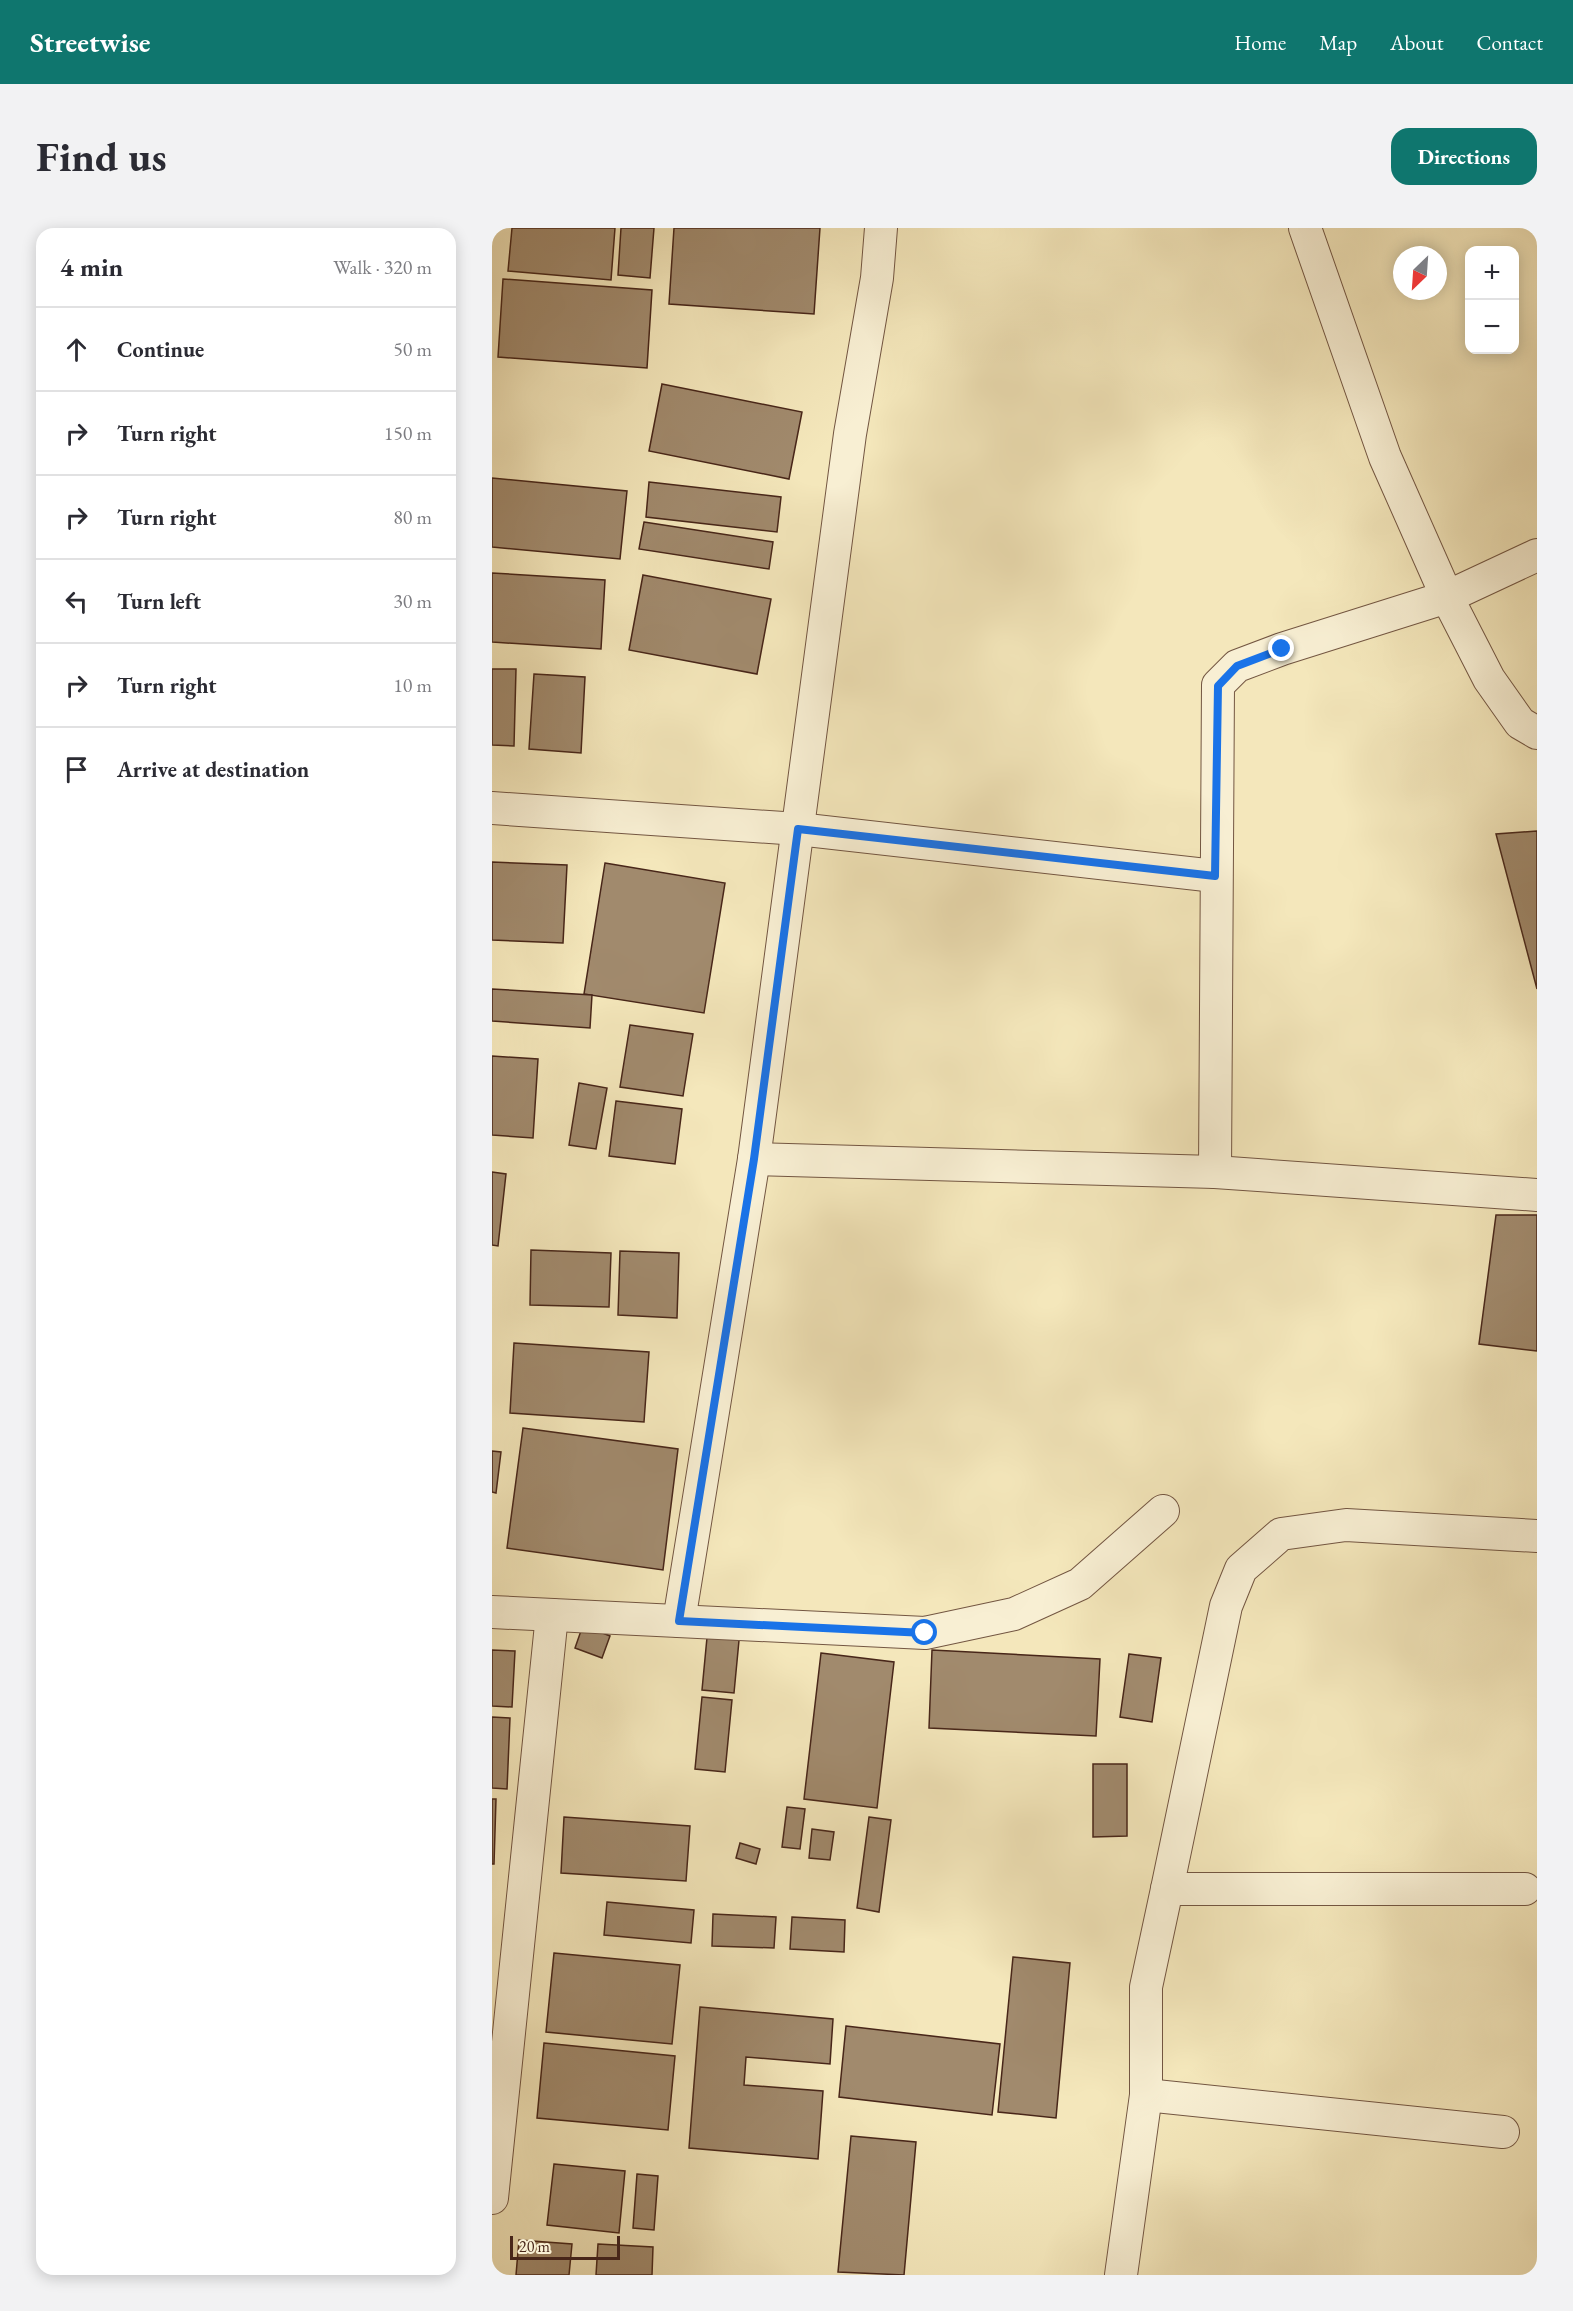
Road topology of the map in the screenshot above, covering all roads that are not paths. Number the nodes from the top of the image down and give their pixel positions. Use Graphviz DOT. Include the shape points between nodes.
graph roads {
  1 [pos="881,228"];
  2 [pos="1305,228"];
  3 [pos="1537,555"];
  4 [pos="1448,597"];
  5 [pos="1537,733"];
  6 [pos="492,808"];
  7 [pos="798,829"];
  8 [pos="1215,876"];
  9 [pos="754,1159"];
  10 [pos="1215,1172"];
  11 [pos="1537,1195"];
  12 [pos="1163,1511"];
  13 [pos="1537,1536"];
  14 [pos="492,1612"];
  15 [pos="552,1615"];
  16 [pos="679,1621"];
  17 [pos="1167,1889"];
  18 [pos="1525,1889"];
  19 [pos="1146,2095"];
  20 [pos="1503,2132"];
  21 [pos="492,2198"];
  22 [pos="1121,2275"];
  1 -- 7 [label="street"];
  2 -- 4 [label="street" via="1385,458"];
  3 -- 4 [label="street"];
  4 -- 5 [label="street" via="1489,679 1520,723"];
  4 -- 8 [label="street" via="1237,666 1218,686"];
  6 -- 7 [label="street"];
  7 -- 8 [label="street"];
  7 -- 9 [label="street"];
  8 -- 10 [label="street"];
  9 -- 10 [label="street"];
  9 -- 16 [label="street"];
  10 -- 11 [label="street"];
  12 -- 16 [label="street" via="1080,1584 1014,1614 925,1633"];
  13 -- 17 [label="street" via="1346,1525 1281,1534 1241,1569 1226,1606"];
  14 -- 15 [label="street"];
  15 -- 16 [label="street"];
  15 -- 21 [label="street"];
  17 -- 18 [label="street"];
  17 -- 19 [label="street" via="1146,1987"];
  19 -- 20 [label="street"];
  19 -- 22 [label="street"];
}
